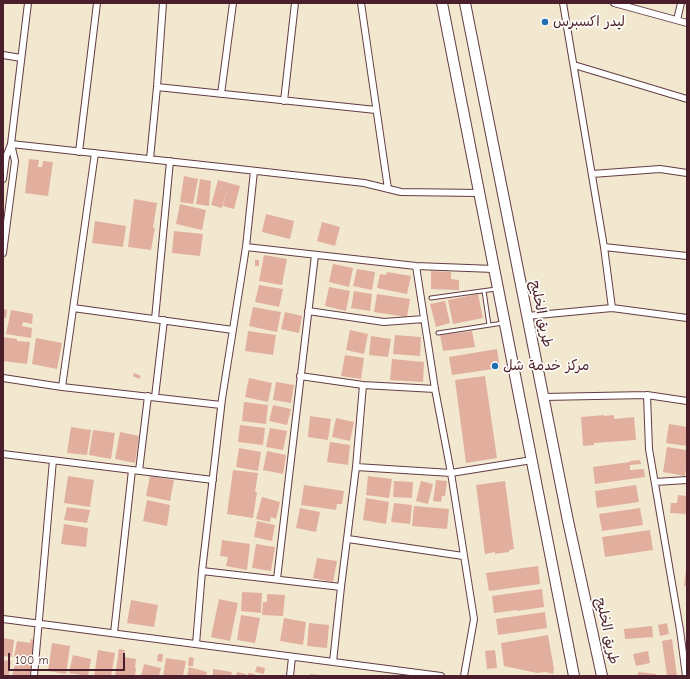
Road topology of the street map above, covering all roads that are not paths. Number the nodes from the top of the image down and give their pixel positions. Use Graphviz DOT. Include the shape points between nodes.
graph roads {
  1 [pos="28,3"];
  2 [pos="97,3"];
  3 [pos="163,3"];
  4 [pos="234,3"];
  5 [pos="295,3"];
  6 [pos="361,3"];
  7 [pos="442,3"];
  8 [pos="465,3"];
  9 [pos="563,3"];
  10 [pos="614,3"];
  11 [pos="681,3"];
  12 [pos="677,20"];
  13 [pos="687,23"];
  14 [pos="3,55"];
  15 [pos="21,58"];
  16 [pos="574,65"];
  17 [pos="157,87"];
  18 [pos="221,94"];
  19 [pos="687,99"];
  20 [pos="284,101"];
  21 [pos="376,110"];
  22 [pos="11,144"];
  23 [pos="79,152"];
  24 [pos="95,153"];
  25 [pos="150,159"];
  26 [pos="170,161"];
  27 [pos="254,171"];
  28 [pos="687,173"];
  29 [pos="592,174"];
  30 [pos="3,179"];
  31 [pos="388,189"];
  32 [pos="479,193"];
  33 [pos="246,247"];
  34 [pos="604,247"];
  35 [pos="3,253"];
  36 [pos="315,255"];
  37 [pos="687,256"];
  38 [pos="416,266"];
  39 [pos="494,269"];
  40 [pos="498,289"];
  41 [pos="484,291"];
  42 [pos="431,298"];
  43 [pos="73,308"];
  44 [pos="612,308"];
  45 [pos="308,312"];
  46 [pos="527,316"];
  47 [pos="687,318"];
  48 [pos="155,319"];
  49 [pos="424,319"];
  50 [pos="164,320"];
  51 [pos="505,323"];
  52 [pos="489,325"];
  53 [pos="233,330"];
  54 [pos="438,333"];
  55 [pos="300,376"];
  56 [pos="3,378"];
  57 [pos="363,385"];
  58 [pos="62,387"];
  59 [pos="435,389"];
  60 [pos="647,395"];
  61 [pos="152,397"];
  62 [pos="543,397"];
  63 [pos="687,401"];
  64 [pos="221,405"];
  65 [pos="3,454"];
  66 [pos="53,460"];
  67 [pos="532,460"];
  68 [pos="356,467"];
  69 [pos="132,470"];
  70 [pos="139,470"];
  71 [pos="450,473"];
  72 [pos="213,480"];
  73 [pos="687,480"];
  74 [pos="655,482"];
  75 [pos="348,539"];
  76 [pos="463,556"];
  77 [pos="202,571"];
  78 [pos="277,579"];
  79 [pos="341,587"];
  80 [pos="3,619"];
  81 [pos="38,623"];
  82 [pos="680,630"];
  83 [pos="687,630"];
  84 [pos="114,633"];
  85 [pos="196,644"];
  86 [pos="292,657"];
  87 [pos="334,662"];
  88 [pos="34,676"];
  89 [pos="290,676"];
  90 [pos="441,676"];
  91 [pos="464,676"];
  92 [pos="574,676"];
  93 [pos="602,676"];
  94 [pos="686,676"];
  1 -- 15 [label="street"];
  2 -- 23 [label="street"];
  3 -- 17 [label="street"];
  4 -- 18 [label="street"];
  5 -- 20 [label="street"];
  6 -- 21 [label="street"];
  7 -- 32 [label="main road"];
  8 -- 46 [label="main road, طريق الخليج"];
  9 -- 16 [label="street"];
  10 -- 12 [label="street"];
  11 -- 12 [label="street"];
  12 -- 13 [label="street"];
  14 -- 15 [label="street"];
  15 -- 22 [label="street"];
  16 -- 19 [label="street"];
  16 -- 29 [label="street"];
  17 -- 18 [label="street"];
  17 -- 25 [label="street"];
  18 -- 20 [label="street"];
  20 -- 21 [label="street"];
  21 -- 31 [label="street"];
  22 -- 23 [label="street"];
  22 -- 30 [label="street"];
  22 -- 35 [label="street" via="15,161"];
  23 -- 24 [label="street"];
  24 -- 25 [label="street"];
  24 -- 43 [label="street"];
  25 -- 26 [label="street"];
  26 -- 27 [label="street"];
  26 -- 48 [label="street"];
  27 -- 31 [label="street" via="364,183"];
  27 -- 33 [label="street"];
  28 -- 29 [label="street" via="660,168"];
  29 -- 34 [label="street"];
  31 -- 32 [label="street" via="401,192"];
  32 -- 39 [label="main road"];
  33 -- 36 [label="street"];
  33 -- 53 [label="street"];
  34 -- 37 [label="street"];
  34 -- 44 [label="street"];
  36 -- 38 [label="street"];
  36 -- 45 [label="street"];
  38 -- 39 [label="street"];
  38 -- 49 [label="street"];
  39 -- 40 [label="main road"];
  40 -- 41 [label="lane"];
  40 -- 51 [label="main road"];
  41 -- 42 [label="lane"];
  41 -- 52 [label="lane"];
  43 -- 48 [label="street"];
  43 -- 58 [label="street"];
  44 -- 46 [label="street"];
  44 -- 47 [label="street"];
  45 -- 49 [label="street" via="384,322"];
  45 -- 55 [label="street"];
  46 -- 62 [label="main road, طريق الخليج"];
  48 -- 50 [label="street"];
  49 -- 59 [label="street"];
  50 -- 53 [label="street"];
  50 -- 61 [label="street"];
  51 -- 52 [label="lane"];
  51 -- 67 [label="main road"];
  52 -- 54 [label="lane"];
  53 -- 64 [label="street"];
  55 -- 57 [label="street"];
  55 -- 78 [label="street"];
  56 -- 58 [label="street"];
  57 -- 59 [label="street"];
  57 -- 68 [label="street"];
  58 -- 61 [label="street"];
  59 -- 71 [label="street"];
  60 -- 62 [label="street"];
  60 -- 63 [label="street"];
  60 -- 74 [label="street" via="648,449"];
  61 -- 64 [label="street"];
  61 -- 70 [label="street"];
  62 -- 93 [label="main road, طريق الخليج"];
  64 -- 72 [label="street"];
  65 -- 66 [label="street"];
  66 -- 69 [label="street"];
  66 -- 81 [label="street"];
  67 -- 71 [label="street"];
  67 -- 92 [label="main road"];
  68 -- 71 [label="street"];
  68 -- 75 [label="street"];
  69 -- 70 [label="street"];
  69 -- 84 [label="street"];
  70 -- 72 [label="street"];
  71 -- 76 [label="street"];
  72 -- 77 [label="street"];
  73 -- 74 [label="street"];
  74 -- 82 [label="street"];
  75 -- 76 [label="street"];
  75 -- 79 [label="street"];
  76 -- 91 [label="street" via="474,619"];
  77 -- 78 [label="street"];
  77 -- 85 [label="street"];
  78 -- 79 [label="street"];
  79 -- 87 [label="street"];
  80 -- 81 [label="street"];
  81 -- 84 [label="street"];
  81 -- 88 [label="street"];
  82 -- 83 [label="street"];
  82 -- 94 [label="street"];
  84 -- 85 [label="street"];
  85 -- 86 [label="street"];
  86 -- 87 [label="street"];
  86 -- 89 [label="street"];
  87 -- 90 [label="street"];
}
